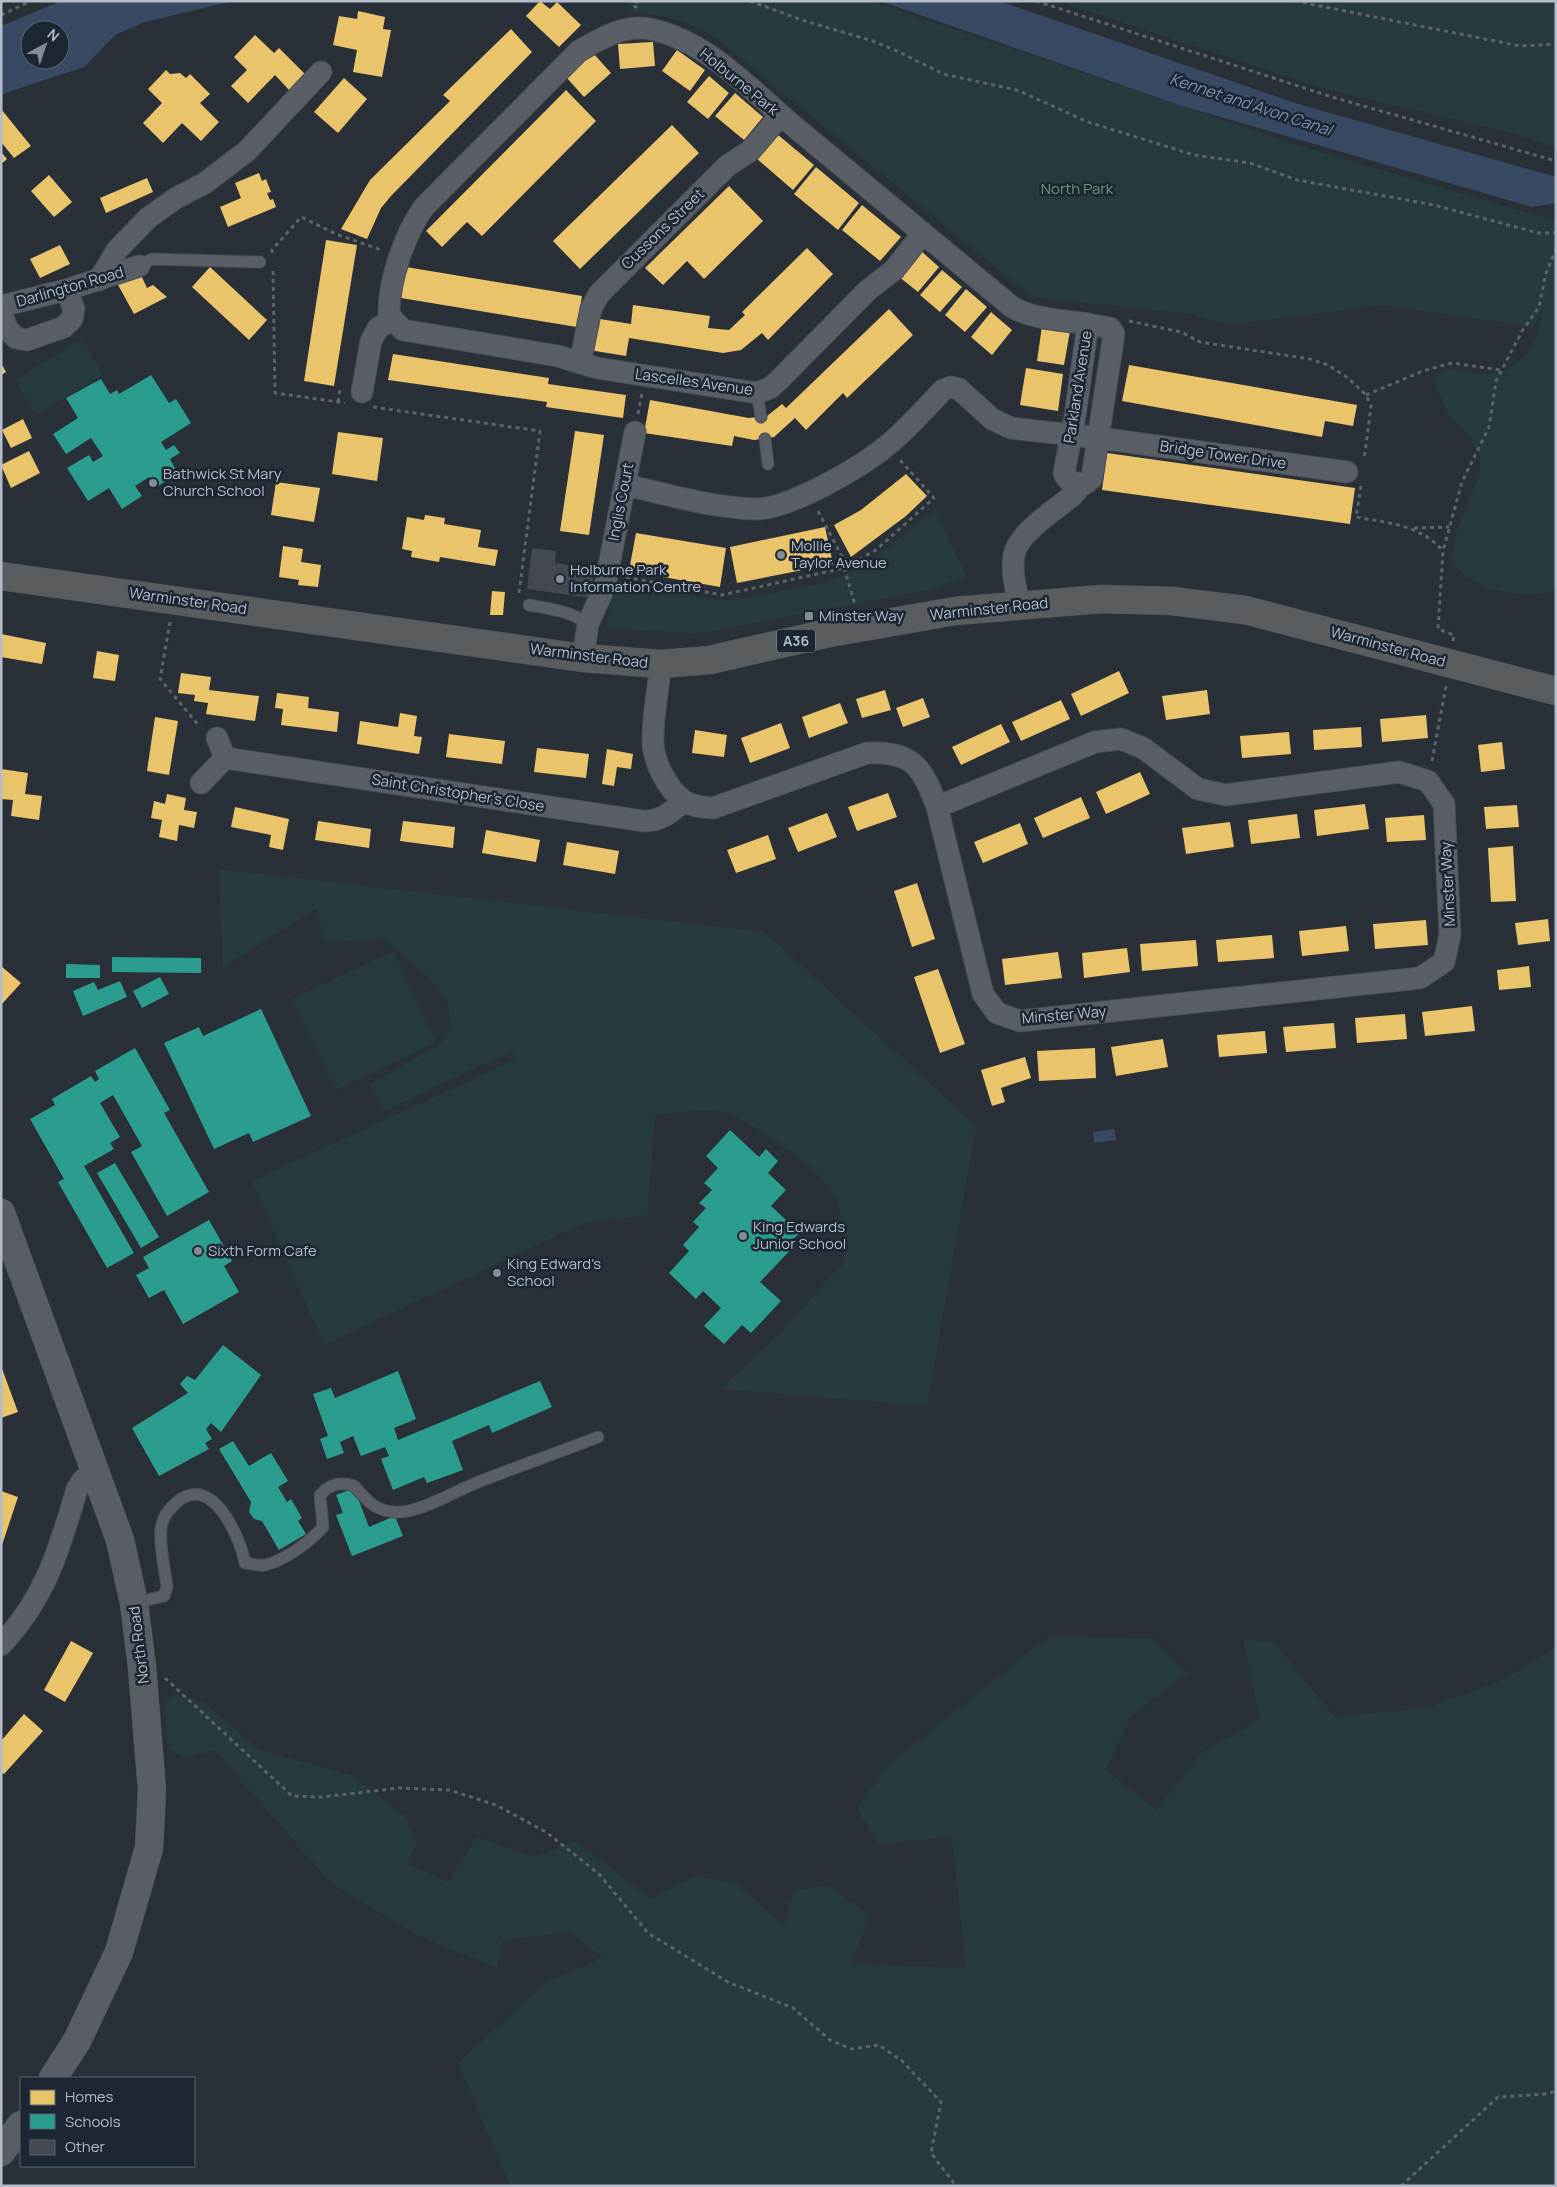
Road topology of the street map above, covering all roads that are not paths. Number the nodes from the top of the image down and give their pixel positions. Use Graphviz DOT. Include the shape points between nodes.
graph roads {
  1 [pos="321,72"];
  2 [pos="780,116"];
  3 [pos="923,233"];
  4 [pos="260,262"];
  5 [pos="139,266"];
  6 [pos="99,280"];
  7 [pos="66,290"];
  8 [pos="1,306"];
  9 [pos="1,311"];
  10 [pos="1088,324"];
  11 [pos="398,325"];
  12 [pos="580,363"];
  13 [pos="757,393"];
  14 [pos="359,401"];
  15 [pos="761,417"];
  16 [pos="635,432"];
  17 [pos="1071,436"];
  18 [pos="1099,438"];
  19 [pos="765,439"];
  20 [pos="768,464"];
  21 [pos="1357,473"];
  22 [pos="1079,483"];
  23 [pos="625,485"];
  24 [pos="1,576"];
  25 [pos="529,605"];
  26 [pos="1019,605"];
  27 [pos="588,624"];
  28 [pos="583,658"];
  29 [pos="661,664"];
  30 [pos="1556,691"];
  31 [pos="217,738"];
  32 [pos="225,758"];
  33 [pos="201,783"];
  34 [pos="684,801"];
  35 [pos="937,807"];
  36 [pos="1,1213"];
  37 [pos="598,1437"];
  38 [pos="96,1471"];
  39 [pos="134,1603"];
  40 [pos="1,1645"];
  41 [pos="54,2077"];
  42 [pos="20,2126"];
  43 [pos="1,2152"];
  1 -- 6 [label="street" via="247,151 205,183 148,218 117,250"];
  2 -- 3 [label="street, Holburne Park"];
  2 -- 11 [label="street, Holburne Park" via="712,58 672,35 648,28 628,28 605,36 579,51 561,68 424,207 414,221 400,255 388,308"];
  2 -- 12 [label="street, Cussons Street" via="750,152 727,166 599,294 591,309"];
  3 -- 10 [label="street, Holburne Park" via="1022,313"];
  3 -- 13 [label="street, Lascelles Avenue" via="894,270 868,290 779,380"];
  4 -- 5 [label="lane" via="152,259"];
  5 -- 6 [label="street, Darlington Road"];
  6 -- 7 [label="street, Darlington Road"];
  7 -- 8 [label="street, Darlington Road"];
  7 -- 9 [label="street" via="74,309 72,318 64,327 27,340 16,338 7,329"];
  10 -- 17 [label="street, Parkland Avenue"];
  10 -- 18 [label="street, Parkland Avenue" via="1110,328 1114,334"];
  11 -- 12 [label="street, Lascelles Avenue"];
  11 -- 14 [label="street" via="378,328 371,340"];
  12 -- 13 [label="street, Lascelles Avenue"];
  13 -- 15 [label="lane"];
  16 -- 23 [label="street, Inglis Court"];
  17 -- 18 [label="street"];
  17 -- 22 [label="street, Parkland Avenue" via="1064,473 1066,479"];
  17 -- 23 [label="street" via="1002,426 959,389 951,387 943,390 887,446 807,495 778,505 758,509 732,507"];
  18 -- 21 [label="street, Bridge Tower Drive"];
  18 -- 22 [label="street, Parkland Avenue" via="1092,478 1085,484"];
  19 -- 20 [label="lane"];
  22 -- 26 [label="street, Parkland Avenue" via="1072,496 1030,530 1016,547 1014,577"];
  23 -- 27 [label="street, Inglis Court" via="608,574 600,601"];
  24 -- 28 [label="highway, Warminster Road / A36"];
  25 -- 27 [label="lane" via="558,610"];
  26 -- 29 [label="highway, Warminster Road / A36" via="955,610 824,634 710,660"];
  26 -- 30 [label="highway, Warminster Road / A36" via="1102,599 1172,601 1245,610"];
  27 -- 28 [label="street, Inglis Court"];
  28 -- 29 [label="highway, Warminster Road / A36"];
  29 -- 34 [label="street" via="653,744 656,759 672,788"];
  31 -- 32 [label="street"];
  32 -- 33 [label="street"];
  32 -- 34 [label="street, Saint Christopher's Close" via="644,821 667,816"];
  34 -- 35 [label="street, Minster Way" via="698,807 713,808 866,754 889,752 910,761 927,779"];
  35 -- 35 [label="street, Minster Way" via="1095,742 1121,739 1143,748 1198,789 1226,795 1399,772 1428,782 1444,804 1450,935 1444,962 1420,978 1020,1021 997,1013 983,994"];
  36 -- 38 [label="street, North Road"];
  37 -- 39 [label="lane" via="477,1482 409,1512 374,1508 354,1486 336,1483 320,1495 323,1527 316,1536 304,1546 264,1565 245,1563 238,1537 222,1511 204,1495 190,1495 166,1511 161,1529 167,1587 164,1596"];
  38 -- 39 [label="street, North Road" via="120,1540"];
  38 -- 40 [label="street" via="77,1489 56,1562 38,1598"];
  39 -- 41 [label="street, North Road" via="152,1790 149,1848 118,1952 77,2041"];
  42 -- 43 [label="street"];
}
